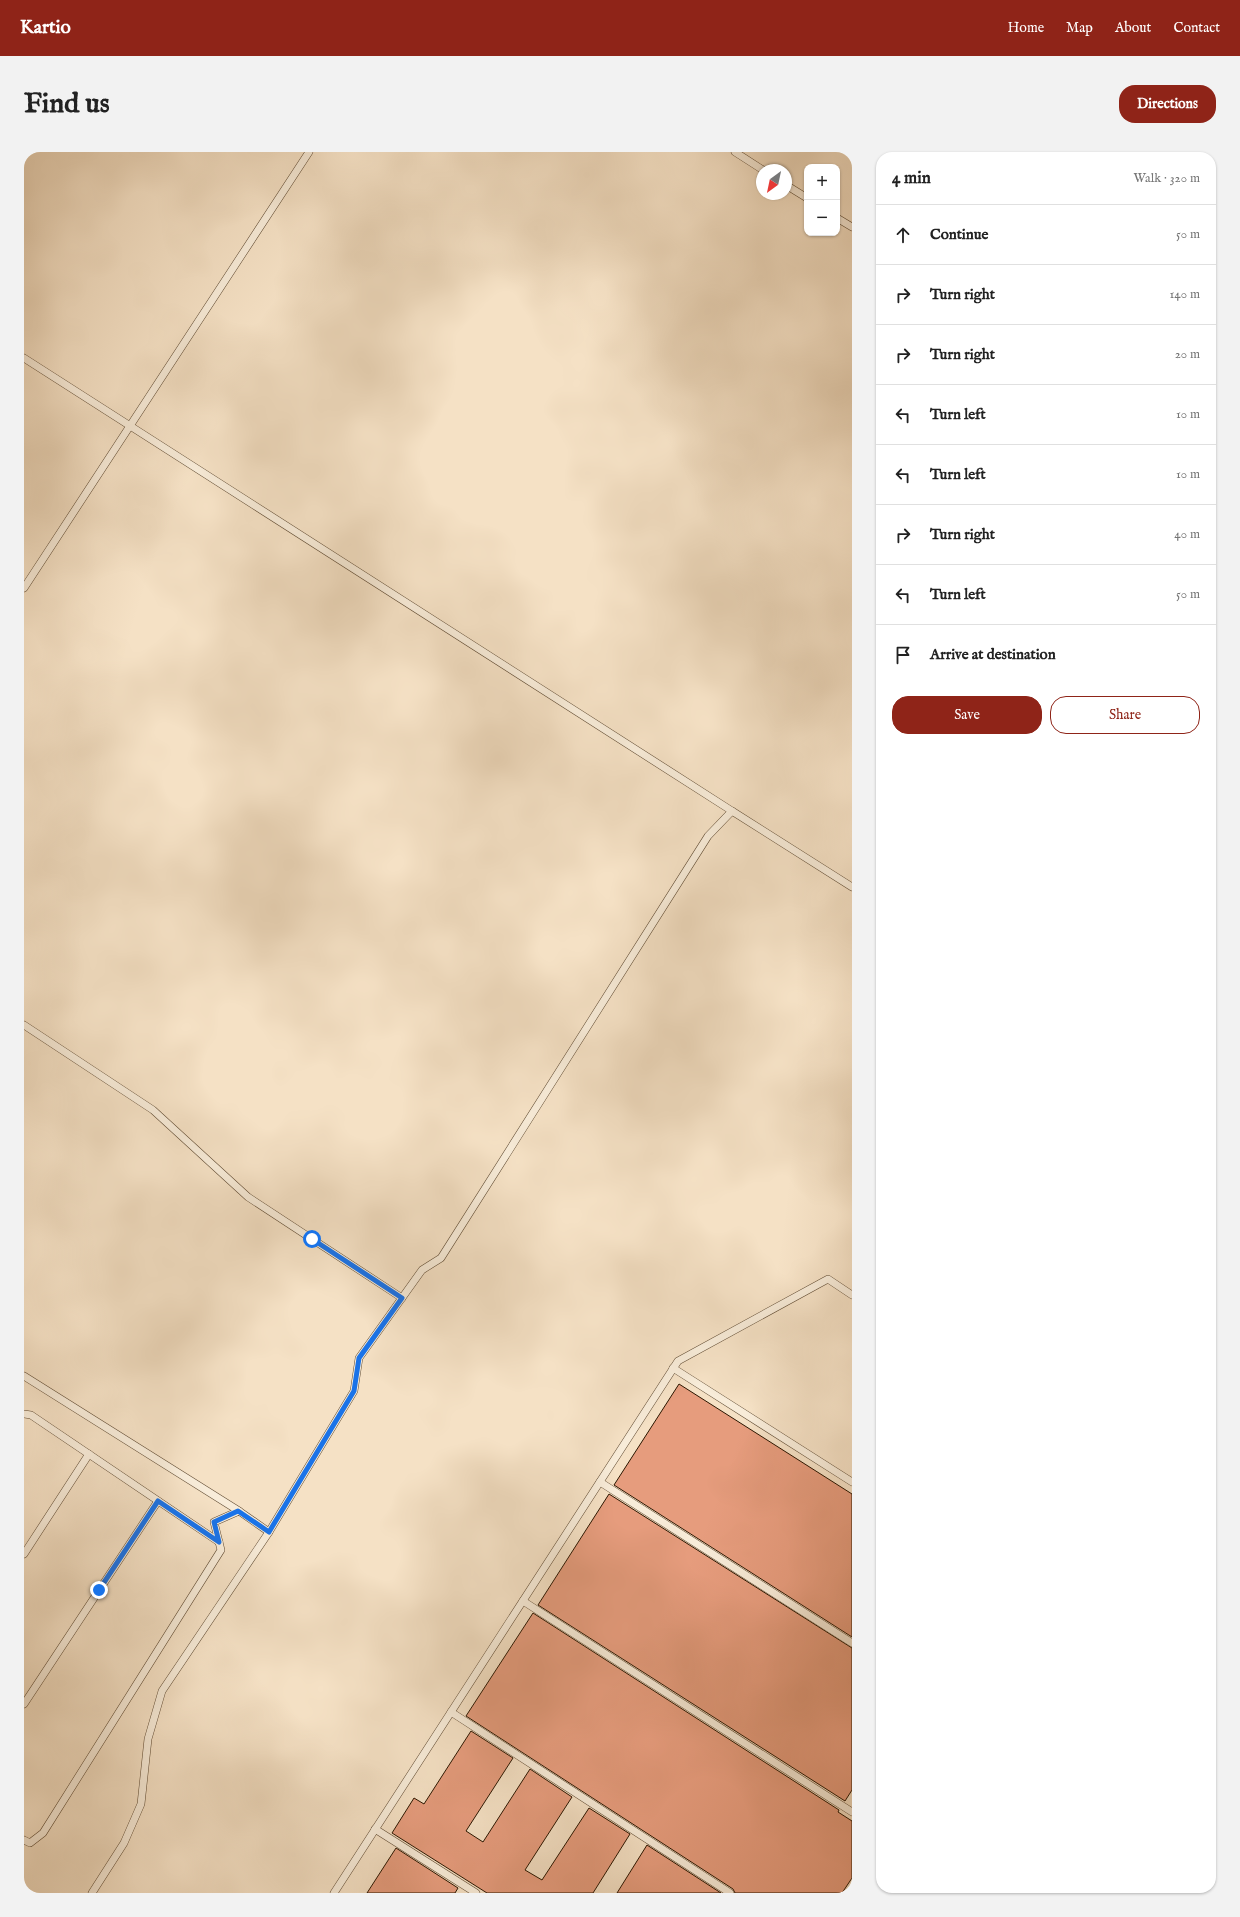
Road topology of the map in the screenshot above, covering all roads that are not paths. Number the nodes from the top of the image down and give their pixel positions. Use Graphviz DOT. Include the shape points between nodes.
graph roads {
  1 [pos="309,152"];
  2 [pos="735,152"];
  3 [pos="756,166"];
  4 [pos="792,189"];
  5 [pos="804,196"];
  6 [pos="840,220"];
  7 [pos="852,227"];
  8 [pos="24,358"];
  9 [pos="130,426"];
  10 [pos="24,588"];
  11 [pos="732,811"];
  12 [pos="852,887"];
  13 [pos="24,1026"];
  14 [pos="852,1295"];
  15 [pos="402,1298"];
  16 [pos="673,1368"];
  17 [pos="24,1376"];
  18 [pos="24,1414"];
  19 [pos="89,1454"];
  20 [pos="600,1482"];
  21 [pos="852,1482"];
  22 [pos="158,1501"];
  23 [pos="238,1511"];
  24 [pos="269,1532"];
  25 [pos="219,1542"];
  26 [pos="24,1554"];
  27 [pos="522,1601"];
  28 [pos="852,1643"];
  29 [pos="24,1704"];
  30 [pos="451,1712"];
  31 [pos="852,1812"];
  32 [pos="375,1829"];
  33 [pos="24,1840"];
  34 [pos="92,1893"];
  35 [pos="334,1893"];
  36 [pos="476,1893"];
  37 [pos="730,1893"];
  1 -- 9 [label="lane"];
  2 -- 3 [label="lane"];
  4 -- 5 [label="lane"];
  6 -- 7 [label="lane"];
  8 -- 9 [label="lane"];
  9 -- 10 [label="lane"];
  9 -- 11 [label="lane"];
  11 -- 12 [label="lane"];
  11 -- 15 [label="lane" via="708,836 441,1258 422,1270"];
  13 -- 15 [label="lane" via="153,1110 248,1197"];
  14 -- 16 [label="lane" via="828,1279 678,1362"];
  15 -- 24 [label="lane" via="359,1358 354,1391"];
  16 -- 20 [label="lane"];
  16 -- 21 [label="lane"];
  17 -- 23 [label="lane"];
  18 -- 19 [label="lane" via="32,1416"];
  19 -- 22 [label="lane"];
  19 -- 26 [label="lane"];
  20 -- 27 [label="lane"];
  20 -- 28 [label="lane"];
  22 -- 25 [label="lane"];
  22 -- 29 [label="lane"];
  23 -- 24 [label="lane"];
  23 -- 25 [label="lane" via="214,1522"];
  24 -- 34 [label="lane" via="162,1691 148,1739 141,1804 124,1844"];
  25 -- 33 [label="lane" via="221,1550 43,1833 30,1843"];
  27 -- 30 [label="lane"];
  27 -- 31 [label="lane"];
  30 -- 32 [label="lane"];
  30 -- 37 [label="lane"];
  32 -- 35 [label="lane"];
  32 -- 36 [label="lane"];
}
